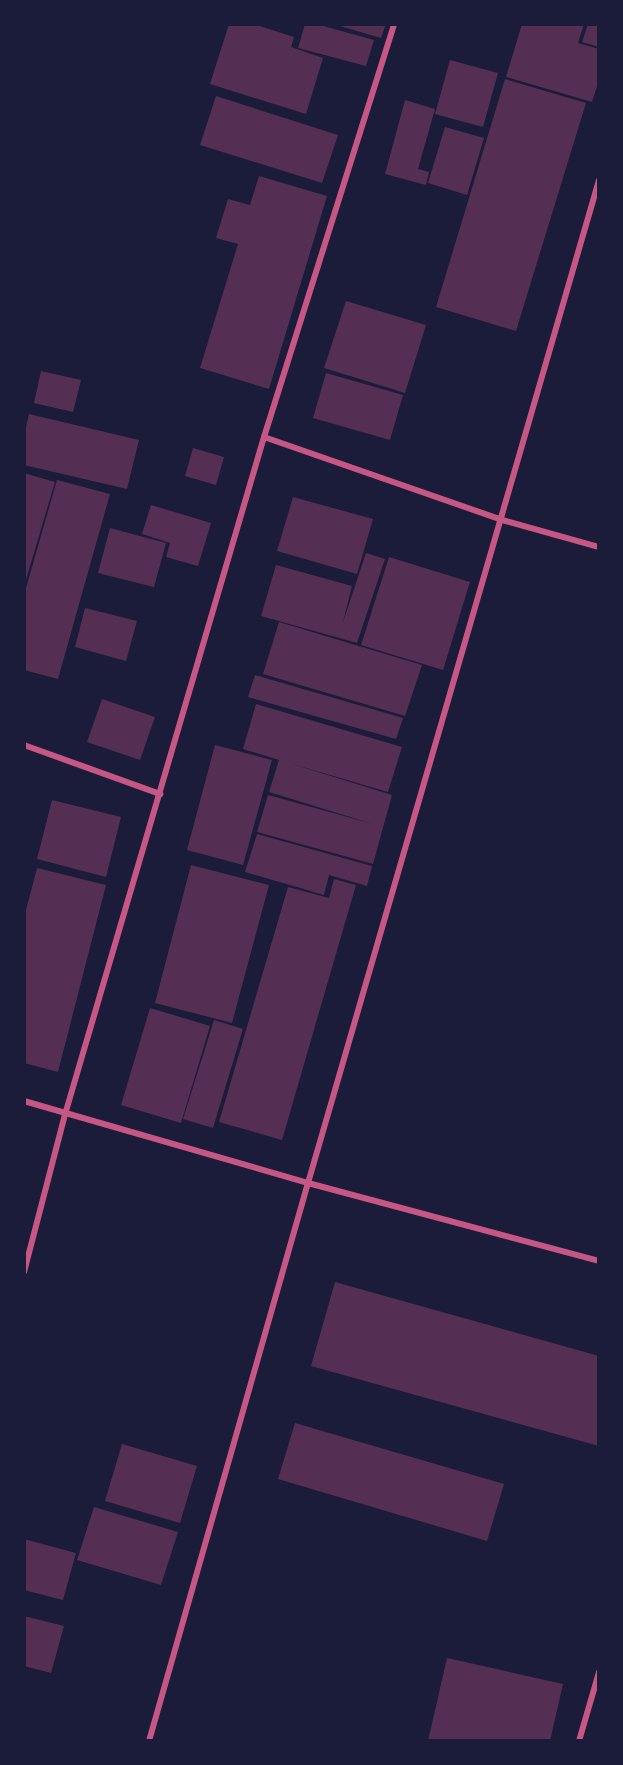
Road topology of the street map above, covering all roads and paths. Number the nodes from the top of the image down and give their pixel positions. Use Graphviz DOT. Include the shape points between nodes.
graph roads {
  1 [pos="394,24"];
  2 [pos="599,180"];
  3 [pos="264,437"];
  4 [pos="502,520"];
  5 [pos="599,547"];
  6 [pos="24,745"];
  7 [pos="160,794"];
  8 [pos="24,1101"];
  9 [pos="66,1111"];
  10 [pos="308,1182"];
  11 [pos="599,1261"];
  12 [pos="24,1272"];
  13 [pos="599,1672"];
  14 [pos="149,1741"];
  15 [pos="579,1741"];
  1 -- 3 [label="street"];
  2 -- 4 [label="street"];
  3 -- 4 [label="street"];
  3 -- 7 [label="street"];
  4 -- 5 [label="street"];
  4 -- 10 [label="street"];
  6 -- 7 [label="street"];
  7 -- 9 [label="street"];
  8 -- 9 [label="street"];
  9 -- 10 [label="street"];
  9 -- 12 [label="street"];
  10 -- 11 [label="street"];
  10 -- 14 [label="street"];
  13 -- 15 [label="street"];
}
